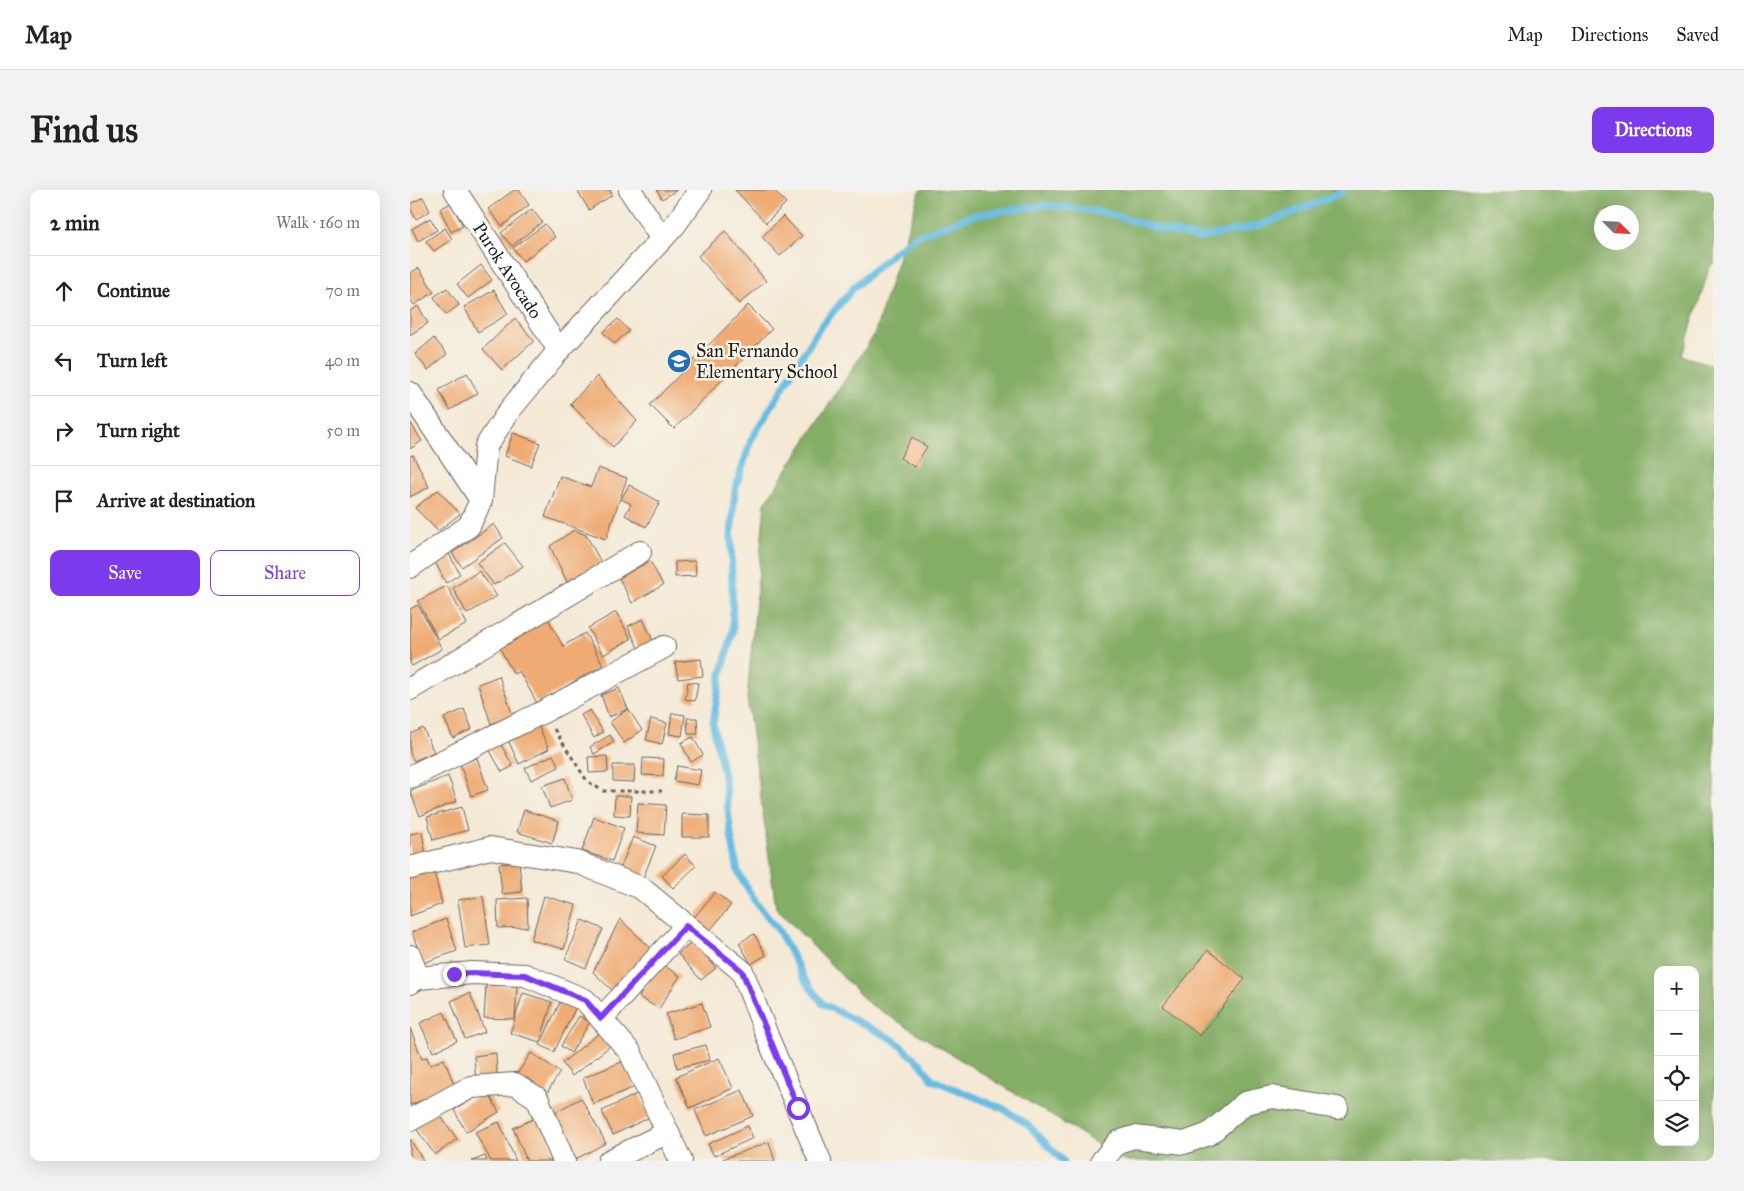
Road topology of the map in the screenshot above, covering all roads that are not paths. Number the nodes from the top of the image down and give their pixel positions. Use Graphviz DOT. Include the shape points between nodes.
graph roads {
  1 [pos="456,190"];
  2 [pos="630,190"];
  3 [pos="700,190"];
  4 [pos="662,238"];
  5 [pos="559,350"];
  6 [pos="410,393"];
  7 [pos="482,500"];
  8 [pos="640,552"];
  9 [pos="410,567"];
  10 [pos="664,647"];
  11 [pos="410,689"];
  12 [pos="410,777"];
  13 [pos="410,868"];
  14 [pos="686,926"];
  15 [pos="410,956"];
  16 [pos="414,981"];
  17 [pos="601,1018"];
  18 [pos="1337,1108"];
  19 [pos="410,1120"];
  20 [pos="668,1132"];
  21 [pos="564,1161"];
  22 [pos="609,1161"];
  23 [pos="680,1161"];
  24 [pos="820,1161"];
  25 [pos="1102,1161"];
  1 -- 5 [label="street, Purok Avocado"];
  2 -- 4 [label="street"];
  3 -- 4 [label="street"];
  4 -- 5 [label="street"];
  5 -- 7 [label="street" via="509,411 486,446"];
  6 -- 7 [label="street"];
  7 -- 9 [label="street" via="468,526"];
  8 -- 11 [label="street"];
  10 -- 12 [label="street" via="544,712"];
  13 -- 14 [label="street" via="490,848 577,862 641,888"];
  14 -- 17 [label="street"];
  14 -- 24 [label="street" via="742,971"];
  15 -- 16 [label="street"];
  16 -- 17 [label="street" via="472,973 525,975 585,1000"];
  17 -- 20 [label="street" via="630,1052"];
  18 -- 25 [label="street" via="1272,1097 1245,1103 1209,1134 1184,1143 1134,1137 1118,1142"];
  19 -- 21 [label="street" via="471,1087 515,1084 537,1098"];
  20 -- 22 [label="street"];
  20 -- 23 [label="street"];
}
